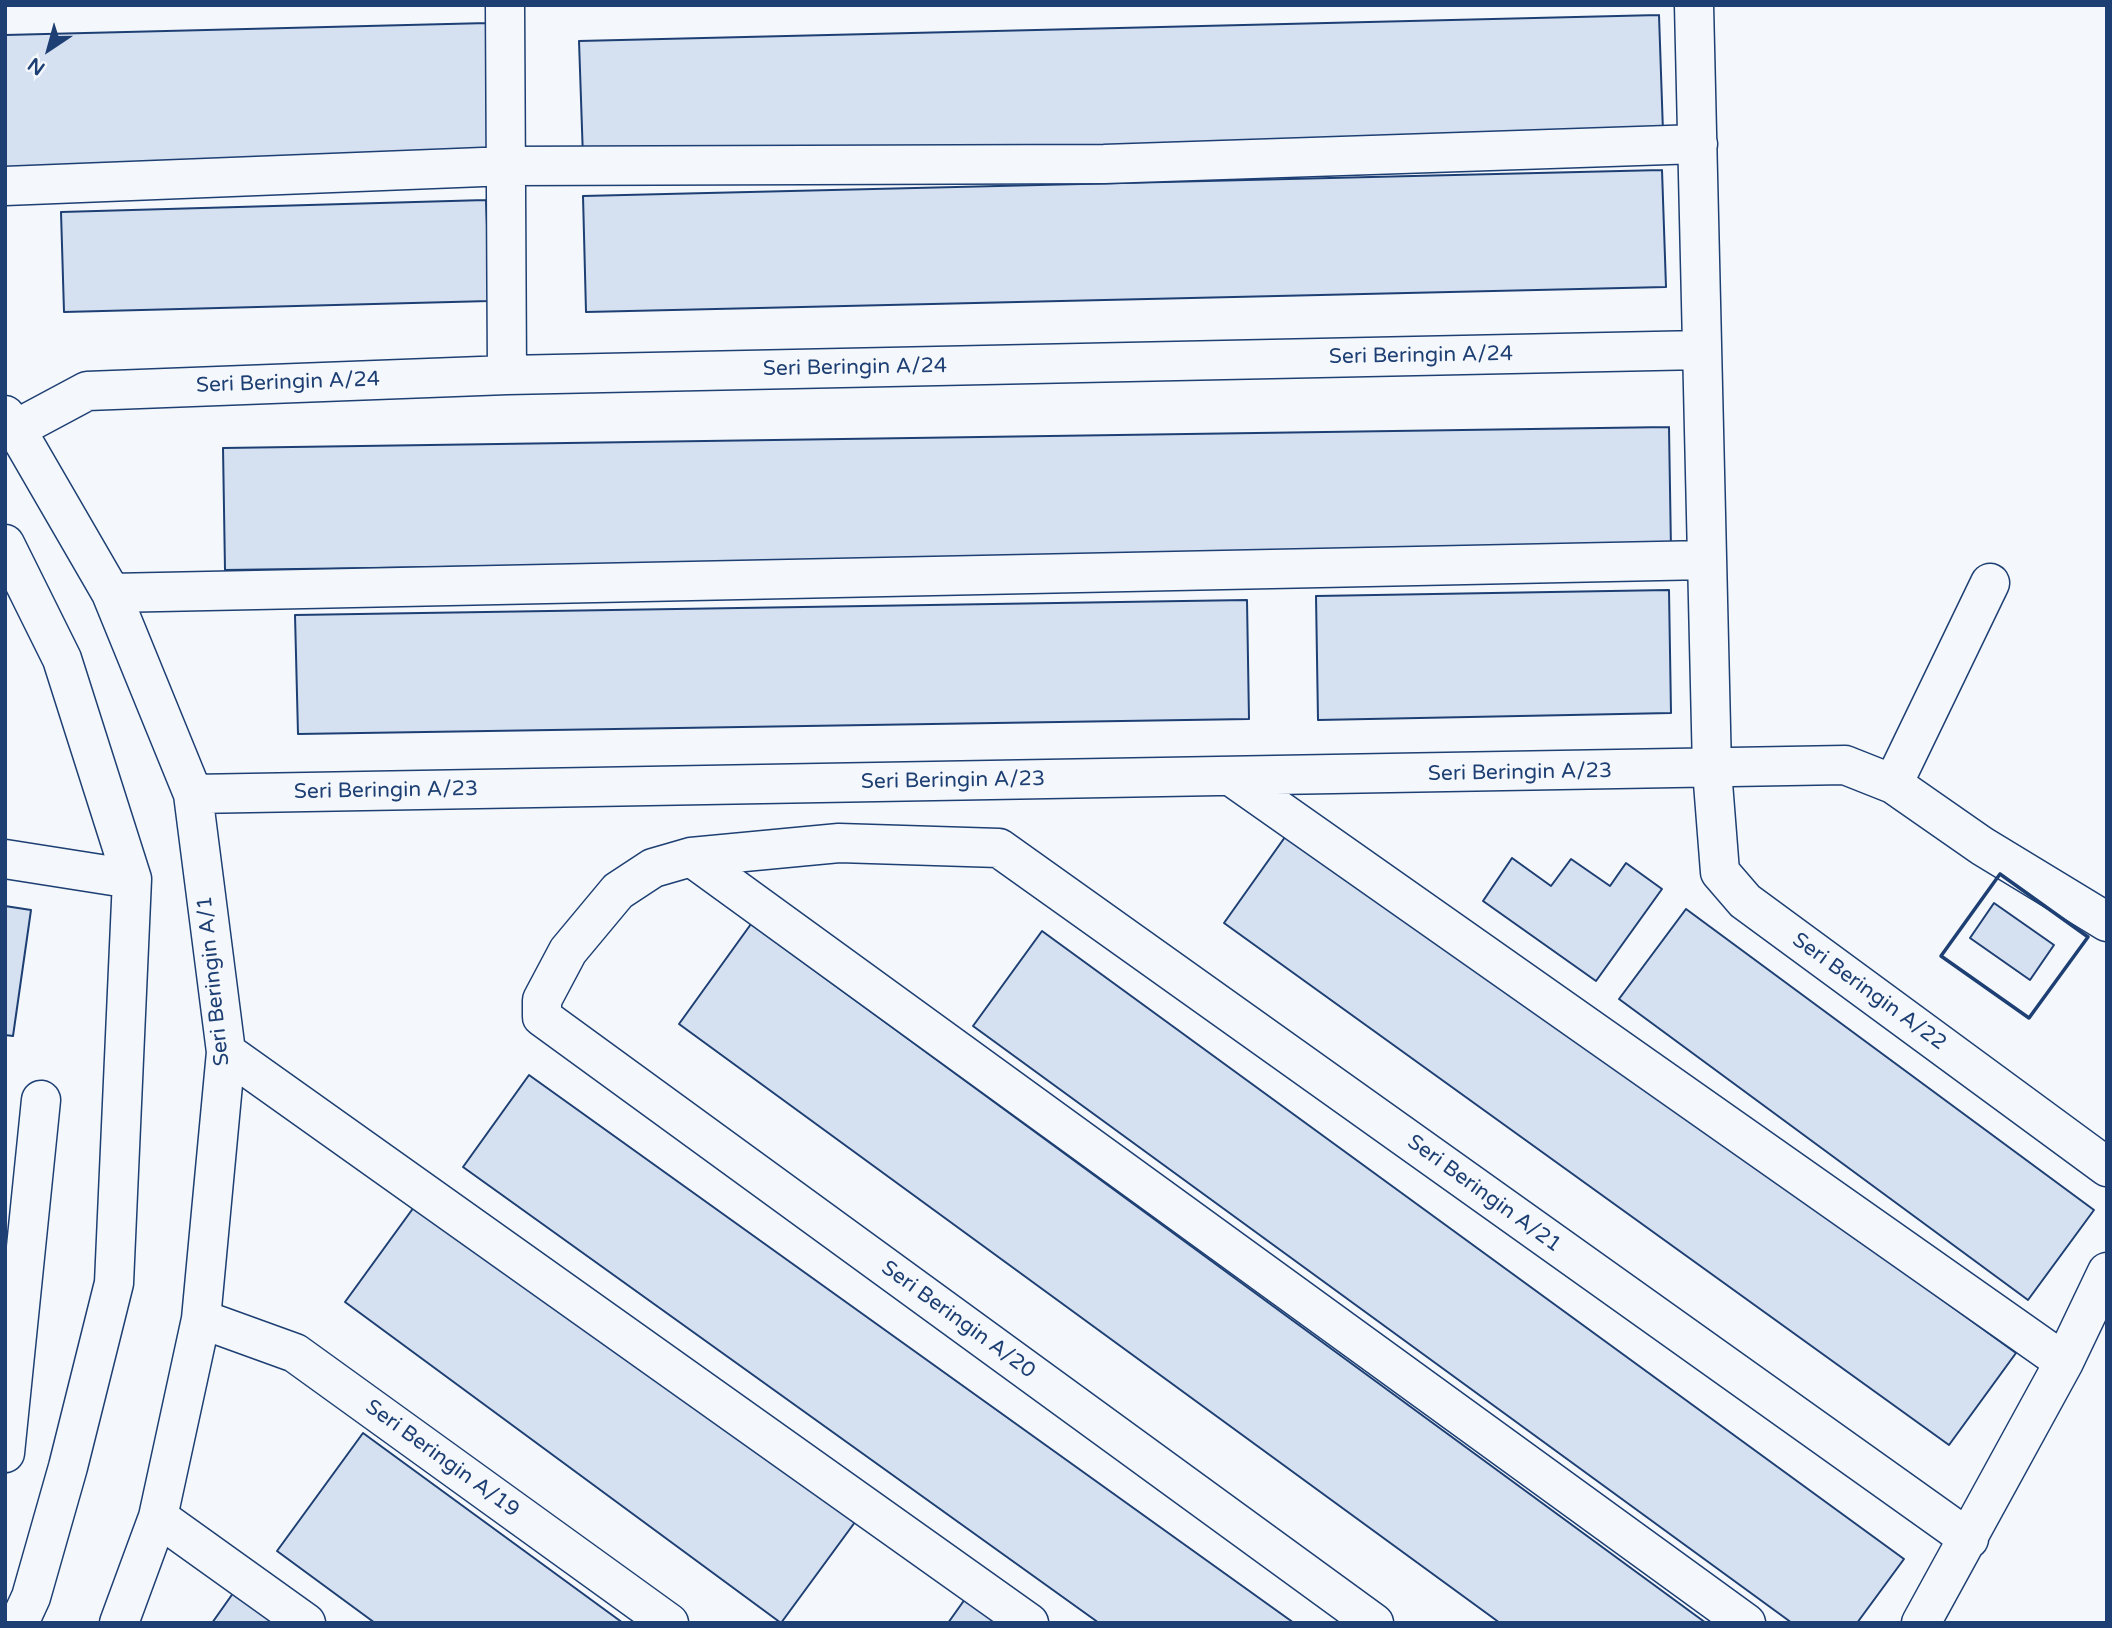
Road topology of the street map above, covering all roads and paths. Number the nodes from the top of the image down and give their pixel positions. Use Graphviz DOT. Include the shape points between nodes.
graph roads {
  1 [pos="505,5"];
  2 [pos="1694,5"];
  3 [pos="1698,144"];
  4 [pos="508,166"];
  5 [pos="5,186"];
  6 [pos="1702,350"];
  7 [pos="507,375"];
  8 [pos="11,422"];
  9 [pos="5,544"];
  10 [pos="1707,560"];
  11 [pos="1990,583"];
  12 [pos="111,593"];
  13 [pos="1712,769"];
  14 [pos="1231,777"];
  15 [pos="1893,784"];
  16 [pos="193,794"];
  17 [pos="691,857"];
  18 [pos="5,859"];
  19 [pos="132,879"];
  20 [pos="2107,922"];
  21 [pos="226,1052"];
  22 [pos="41,1100"];
  23 [pos="2107,1167"];
  24 [pos="2107,1272"];
  25 [pos="13,1306"];
  26 [pos="201,1319"];
  27 [pos="2064,1362"];
  28 [pos="5,1453"];
  29 [pos="158,1517"];
  30 [pos="1969,1539"];
  31 [pos="19,1623"];
  32 [pos="120,1623"];
  33 [pos="306,1623"];
  34 [pos="669,1623"];
  35 [pos="1029,1623"];
  36 [pos="1374,1623"];
  37 [pos="1746,1623"];
  38 [pos="1921,1623"];
  1 -- 4 [label="street"];
  2 -- 3 [label="street, Seri Beringin A/22"];
  3 -- 4 [label="street" via="1104,164"];
  3 -- 6 [label="street, Seri Beringin A/22"];
  4 -- 5 [label="street"];
  4 -- 7 [label="street"];
  6 -- 7 [label="street, Seri Beringin A/24"];
  6 -- 10 [label="street, Seri Beringin A/22"];
  7 -- 8 [label="street, Seri Beringin A/24" via="87,391"];
  8 -- 12 [label="street, Seri Beringin A/1"];
  9 -- 19 [label="street" via="62,659"];
  10 -- 12 [label="street"];
  10 -- 13 [label="street, Seri Beringin A/22"];
  11 -- 15 [label="street"];
  12 -- 16 [label="street, Seri Beringin A/1"];
  13 -- 14 [label="street, Seri Beringin A/23"];
  13 -- 15 [label="street, Seri Beringin A/23" via="1845,765"];
  13 -- 23 [label="street, Seri Beringin A/22" via="1720,872 1745,901"];
  14 -- 16 [label="street, Seri Beringin A/23"];
  14 -- 27 [label="street"];
  15 -- 20 [label="street, Seri Beringin A/23" via="1982,846"];
  16 -- 21 [label="street, Seri Beringin A/1"];
  17 -- 30 [label="street, Seri Beringin A/21" via="839,843 999,848"];
  17 -- 36 [label="street, Seri Beringin A/20" via="653,868 618,891 568,951 542,1000 542,1017"];
  17 -- 37 [label="street"];
  18 -- 19 [label="street"];
  19 -- 31 [label="street" via="114,1283 68,1467 31,1597"];
  21 -- 26 [label="street, Seri Beringin A/1"];
  21 -- 35 [label="street"];
  22 -- 25 [label="street"];
  24 -- 27 [label="street"];
  25 -- 28 [label="street"];
  26 -- 29 [label="street, Seri Beringin A/1"];
  26 -- 34 [label="street, Seri Beringin A/19" via="295,1353"];
  27 -- 30 [label="street"];
  29 -- 32 [label="street, Seri Beringin A/1"];
  29 -- 33 [label="street"];
  30 -- 38 [label="street"];
}
